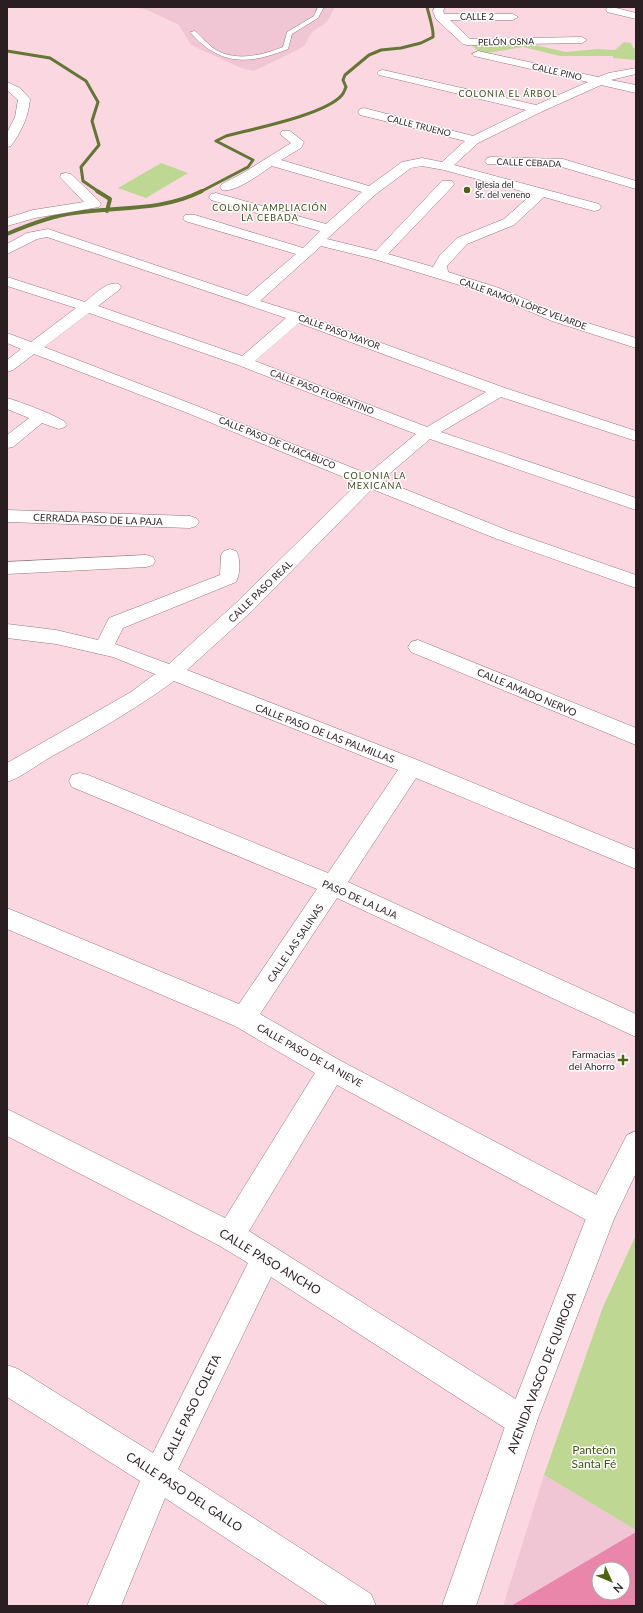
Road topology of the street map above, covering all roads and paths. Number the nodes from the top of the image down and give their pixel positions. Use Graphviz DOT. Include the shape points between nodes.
graph roads {
  1 [pos="321,7"];
  2 [pos="611,10"];
  3 [pos="440,12"];
  4 [pos="636,16"];
  5 [pos="513,18"];
  6 [pos="192,32"];
  7 [pos="582,40"];
  8 [pos="478,54"];
  9 [pos="636,71"];
  10 [pos="383,73"];
  11 [pos="600,82"];
  12 [pos="7,85"];
  13 [pos="636,89"];
  14 [pos="537,109"];
  15 [pos="364,112"];
  16 [pos="13,120"];
  17 [pos="286,134"];
  18 [pos="474,140"];
  19 [pos="7,143"];
  20 [pos="270,161"];
  21 [pos="491,161"];
  22 [pos="446,166"];
  23 [pos="66,177"];
  24 [pos="447,184"];
  25 [pos="636,185"];
  26 [pos="227,187"];
  27 [pos="371,191"];
  28 [pos="542,192"];
  29 [pos="216,197"];
  30 [pos="594,207"];
  31 [pos="190,218"];
  32 [pos="7,222"];
  33 [pos="329,229"];
  34 [pos="318,241"];
  35 [pos="7,250"];
  36 [pos="306,253"];
  37 [pos="379,256"];
  38 [pos="441,274"];
  39 [pos="7,281"];
  40 [pos="114,287"];
  41 [pos="249,302"];
  42 [pos="87,307"];
  43 [pos="297,317"];
  44 [pos="7,338"];
  45 [pos="636,344"];
  46 [pos="32,348"];
  47 [pos="244,362"];
  48 [pos="7,368"];
  49 [pos="499,391"];
  50 [pos="7,403"];
  51 [pos="41,416"];
  52 [pos="59,424"];
  53 [pos="428,433"];
  54 [pos="636,436"];
  55 [pos="7,443"];
  56 [pos="370,481"];
  57 [pos="636,504"];
  58 [pos="7,516"];
  59 [pos="190,522"];
  60 [pos="230,555"];
  61 [pos="146,561"];
  62 [pos="7,568"];
  63 [pos="636,582"];
  64 [pos="7,631"];
  65 [pos="418,647"];
  66 [pos="103,648"];
  67 [pos="170,673"];
  68 [pos="636,737"];
  69 [pos="412,767"];
  70 [pos="7,774"];
  71 [pos="80,780"];
  72 [pos="636,860"];
  73 [pos="334,886"];
  74 [pos="7,918"];
  75 [pos="244,1018"];
  76 [pos="636,1026"];
  77 [pos="332,1069"];
  78 [pos="7,1122"];
  79 [pos="636,1144"];
  80 [pos="602,1213"];
  81 [pos="230,1236"];
  82 [pos="266,1257"];
  83 [pos="7,1380"];
  84 [pos="522,1421"];
  85 [pos="159,1475"];
  86 [pos="104,1606"];
  87 [pos="359,1606"];
  88 [pos="459,1606"];
  1 -- 6 [label="lane" via="316,17 289,33 286,48 253,58 216,52"];
  2 -- 4 [label="street"];
  3 -- 5 [label="street, CALLE 2"];
  3 -- 7 [label="street, PELÓN OSNA" via="467,42"];
  8 -- 11 [label="street, CALLE PINO"];
  9 -- 11 [label="street" via="613,75"];
  10 -- 14 [label="street"];
  11 -- 13 [label="street, CALLE PINO"];
  11 -- 14 [label="street"];
  12 -- 16 [label="street" via="24,99 24,107"];
  14 -- 18 [label="street"];
  15 -- 18 [label="street, CALLE TRUENO"];
  16 -- 19 [label="street"];
  17 -- 20 [label="street" via="298,142 297,145"];
  18 -- 22 [label="street"];
  20 -- 26 [label="street"];
  20 -- 27 [label="street"];
  21 -- 25 [label="street, CALLE CEBADA" via="563,163"];
  22 -- 27 [label="street" via="412,163"];
  22 -- 28 [label="street"];
  23 -- 32 [label="street" via="94,204 33,214"];
  24 -- 37 [label="street"];
  27 -- 33 [label="street"];
  28 -- 30 [label="street"];
  28 -- 38 [label="street" via="509,222 462,241 445,258 440,266"];
  29 -- 33 [label="street"];
  31 -- 36 [label="street"];
  33 -- 34 [label="street"];
  34 -- 36 [label="street"];
  34 -- 37 [label="street, CALLE RAMÓN LÓPEZ VELARDE"];
  35 -- 41 [label="street, CALLE PASO MAYOR" via="40,233 48,234"];
  36 -- 41 [label="street"];
  37 -- 38 [label="street, CALLE RAMÓN LÓPEZ VELARDE"];
  38 -- 45 [label="street, CALLE RAMÓN LÓPEZ VELARDE" via="494,291 557,318"];
  39 -- 42 [label="street, CALLE PASO FLORENTINO"];
  40 -- 42 [label="street"];
  41 -- 43 [label="street, CALLE PASO MAYOR"];
  42 -- 46 [label="street"];
  42 -- 47 [label="street, CALLE PASO FLORENTINO"];
  43 -- 47 [label="street"];
  43 -- 49 [label="street, CALLE PASO MAYOR"];
  44 -- 46 [label="street, CALLE PASO DE CHACABUCO"];
  46 -- 48 [label="street"];
  46 -- 56 [label="street, CALLE PASO DE CHACABUCO"];
  47 -- 53 [label="street, CALLE PASO FLORENTINO"];
  49 -- 53 [label="street, CALLE PASO REAL"];
  49 -- 54 [label="street, CALLE PASO MAYOR"];
  50 -- 51 [label="street"];
  51 -- 52 [label="street"];
  51 -- 55 [label="street"];
  53 -- 56 [label="street, CALLE PASO REAL"];
  53 -- 57 [label="street, CALLE PASO FLORENTINO"];
  56 -- 63 [label="street, CALLE PASO DE CHACABUCO" via="503,535"];
  56 -- 67 [label="street, CALLE PASO REAL" via="244,607"];
  58 -- 59 [label="street, CERRADA PASO DE LA PAJA"];
  60 -- 66 [label="street" via="229,578 116,623"];
  61 -- 62 [label="street"];
  64 -- 66 [label="street, CALLE PASO DE LAS PALMILLAS" via="56,637"];
  65 -- 68 [label="street, CALLE AMADO NERVO"];
  66 -- 67 [label="street, CALLE PASO DE LAS PALMILLAS" via="117,651"];
  67 -- 69 [label="street, CALLE PASO DE LAS PALMILLAS"];
  67 -- 70 [label="street, CALLE PASO REAL" via="138,697"];
  69 -- 72 [label="street, CALLE PASO DE LAS PALMILLAS"];
  69 -- 73 [label="street, CALLE LAS SALINAS"];
  71 -- 73 [label="street, PASO DE LA LAJA"];
  73 -- 75 [label="street, CALLE LAS SALINAS"];
  73 -- 76 [label="street, PASO DE LA LAJA"];
  74 -- 75 [label="street, CALLE PASO DE LA NIEVE"];
  75 -- 77 [label="street, CALLE PASO DE LA NIEVE"];
  77 -- 80 [label="street, CALLE PASO DE LA NIEVE"];
  77 -- 81 [label="street"];
  78 -- 81 [label="street, CALLE PASO ANCHO"];
  79 -- 80 [label="street, AVENIDA VASCO DE QUIROGA"];
  80 -- 84 [label="street, AVENIDA VASCO DE QUIROGA"];
  81 -- 82 [label="street, CALLE PASO ANCHO"];
  82 -- 84 [label="street, CALLE PASO ANCHO"];
  82 -- 85 [label="street, CALLE PASO COLETA"];
  83 -- 85 [label="street, CALLE PASO DEL GALLO"];
  84 -- 88 [label="street, AVENIDA VASCO DE QUIROGA"];
  85 -- 86 [label="street, CALLE PASO COLETA"];
  85 -- 87 [label="street, CALLE PASO DEL GALLO"];
}
